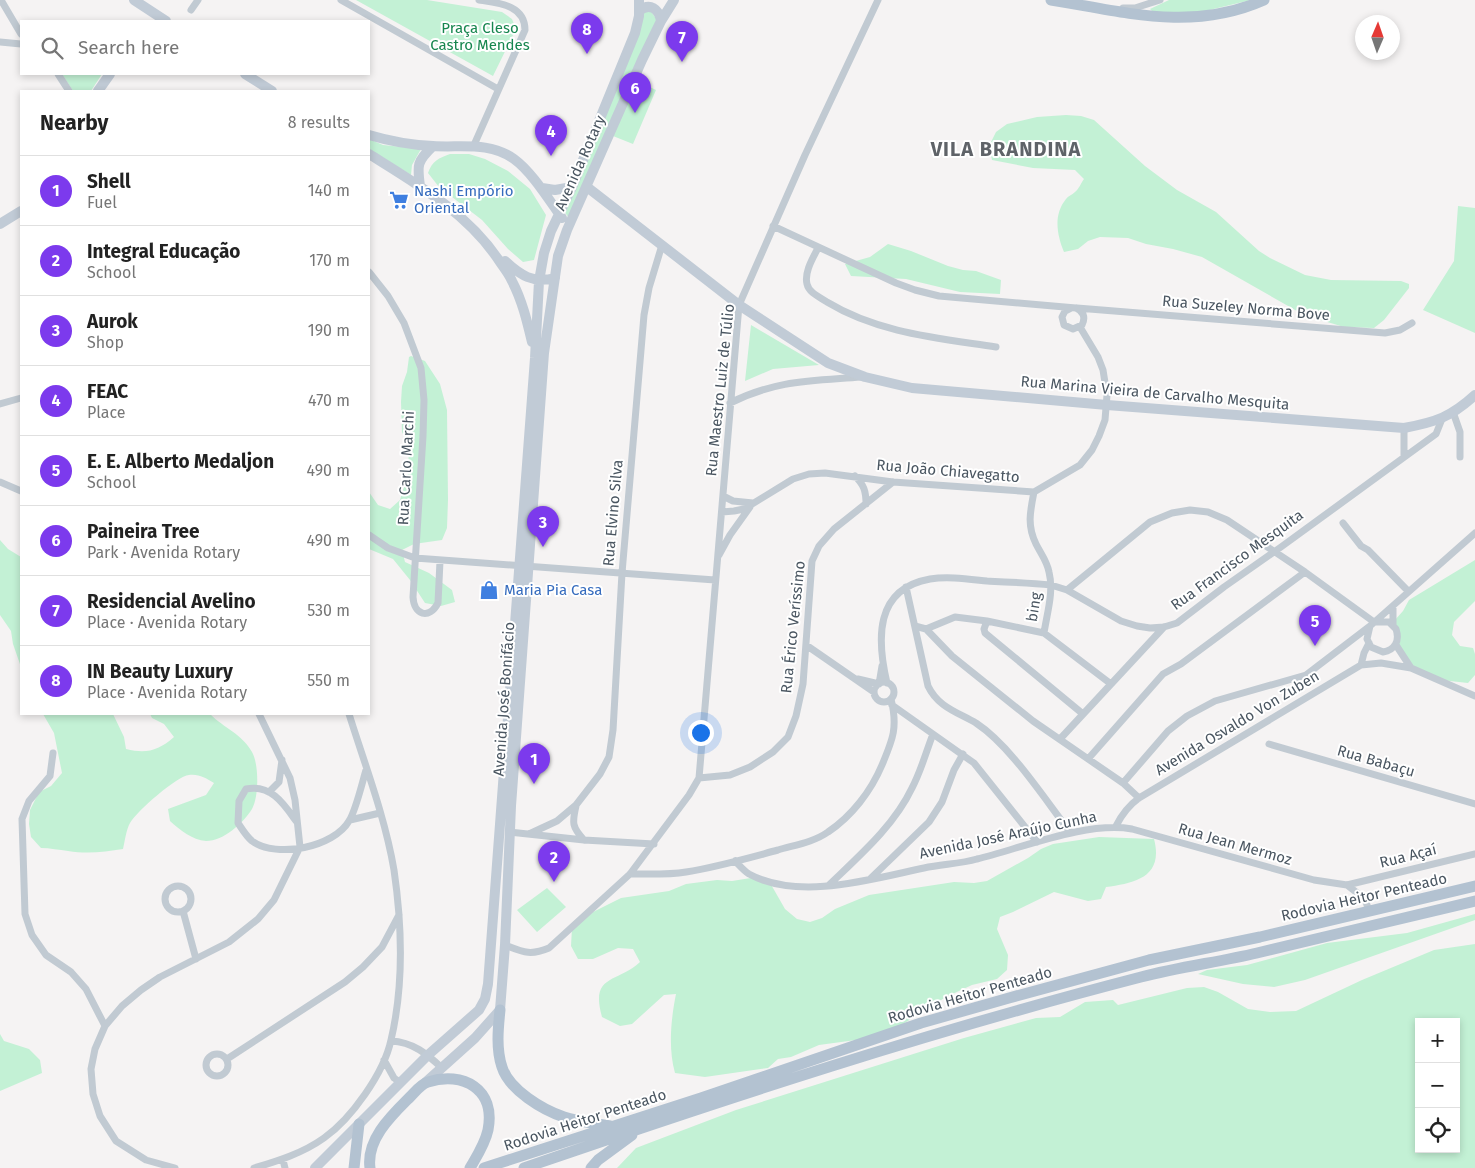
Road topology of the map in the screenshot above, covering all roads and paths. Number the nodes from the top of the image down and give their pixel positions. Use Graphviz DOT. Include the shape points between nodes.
graph roads {
  1 [pos="1,0"];
  2 [pos="134,0"];
  3 [pos="198,0"];
  4 [pos="341,0"];
  5 [pos="479,0"];
  6 [pos="639,0"];
  7 [pos="674,0"];
  8 [pos="1052,0"];
  9 [pos="1160,0"];
  10 [pos="1264,0"];
  11 [pos="877,1"];
  12 [pos="1098,8"];
  13 [pos="191,10"];
  14 [pos="639,11"];
  15 [pos="164,20"];
  16 [pos="661,21"];
  17 [pos="20,32"];
  18 [pos="0,42"];
  19 [pos="20,44"];
  20 [pos="59,75"];
  21 [pos="109,75"];
  22 [pos="247,75"];
  23 [pos="498,89"];
  24 [pos="68,90"];
  25 [pos="99,90"];
  26 [pos="270,90"];
  27 [pos="370,135"];
  28 [pos="474,145"];
  29 [pos="432,146"];
  30 [pos="370,155"];
  31 [pos="420,186"];
  32 [pos="572,187"];
  33 [pos="587,187"];
  34 [pos="542,188"];
  35 [pos="20,212"];
  36 [pos="559,213"];
  37 [pos="0,224"];
  38 [pos="773,226"];
  39 [pos="567,230"];
  40 [pos="662,245"];
  41 [pos="490,246"];
  42 [pos="818,248"];
  43 [pos="370,273"];
  44 [pos="555,278"];
  45 [pos="539,281"];
  46 [pos="739,305"];
  47 [pos="1074,308"];
  48 [pos="1412,322"];
  49 [pos="1080,327"];
  50 [pos="996,347"];
  51 [pos="535,358"];
  52 [pos="828,363"];
  53 [pos="865,377"];
  54 [pos="820,380"];
  55 [pos="1475,395"];
  56 [pos="20,398"];
  57 [pos="730,403"];
  58 [pos="0,404"];
  59 [pos="1107,405"];
  60 [pos="1463,406"];
  61 [pos="1475,406"];
  62 [pos="1454,412"];
  63 [pos="1442,419"];
  64 [pos="1404,428"];
  65 [pos="1404,457"];
  66 [pos="1460,457"];
  67 [pos="855,476"];
  68 [pos="0,482"];
  69 [pos="893,482"];
  70 [pos="20,490"];
  71 [pos="1034,492"];
  72 [pos="723,496"];
  73 [pos="753,503"];
  74 [pos="866,504"];
  75 [pos="722,512"];
  76 [pos="1343,523"];
  77 [pos="1475,533"];
  78 [pos="370,536"];
  79 [pos="1274,552"];
  80 [pos="415,558"];
  81 [pos="717,559"];
  82 [pos="440,561"];
  83 [pos="524,565"];
  84 [pos="1305,572"];
  85 [pos="622,573"];
  86 [pos="715,580"];
  87 [pos="1051,585"];
  88 [pos="906,587"];
  89 [pos="1067,590"];
  90 [pos="1408,591"];
  91 [pos="1393,606"];
  92 [pos="987,621"];
  93 [pos="1372,624"];
  94 [pos="1393,625"];
  95 [pos="915,626"];
  96 [pos="1164,626"];
  97 [pos="926,629"];
  98 [pos="1044,633"];
  99 [pos="1369,643"];
  100 [pos="1396,644"];
  101 [pos="806,645"];
  102 [pos="1383,652"];
  103 [pos="882,660"];
  104 [pos="1391,664"];
  105 [pos="1361,665"];
  106 [pos="1411,668"];
  107 [pos="852,677"];
  108 [pos="887,683"];
  109 [pos="879,684"];
  110 [pos="1111,684"];
  111 [pos="874,692"];
  112 [pos="1475,696"];
  113 [pos="891,702"];
  114 [pos="1083,714"];
  115 [pos="260,715"];
  116 [pos="348,715"];
  117 [pos="933,734"];
  118 [pos="1060,740"];
  119 [pos="1269,744"];
  120 [pos="53,753"];
  121 [pos="964,754"];
  122 [pos="1088,759"];
  123 [pos="282,760"];
  124 [pos="366,769"];
  125 [pos="699,778"];
  126 [pos="1123,782"];
  127 [pos="269,792"];
  128 [pos="1140,798"];
  129 [pos="1475,804"];
  130 [pos="576,805"];
  131 [pos="380,813"];
  132 [pos="350,820"];
  133 [pos="296,822"];
  134 [pos="1116,826"];
  135 [pos="509,832"];
  136 [pos="530,834"];
  137 [pos="1071,834"];
  138 [pos="584,840"];
  139 [pos="1037,842"];
  140 [pos="654,844"];
  141 [pos="300,847"];
  142 [pos="1475,854"];
  143 [pos="735,861"];
  144 [pos="630,874"];
  145 [pos="870,880"];
  146 [pos="829,885"];
  147 [pos="1346,885"];
  148 [pos="1475,886"];
  149 [pos="1475,901"];
  150 [pos="182,911"];
  151 [pos="1369,911"];
  152 [pos="399,915"];
  153 [pos="505,946"];
  154 [pos="196,958"];
  155 [pos="500,1010"];
  156 [pos="105,1026"];
  157 [pos="391,1041"];
  158 [pos="428,1055"];
  159 [pos="227,1059"];
  160 [pos="384,1060"];
  161 [pos="442,1068"];
  162 [pos="426,1082"];
  163 [pos="401,1083"];
  164 [pos="359,1124"];
  165 [pos="611,1126"];
  166 [pos="644,1127"];
  167 [pos="282,1160"];
  168 [pos="175,1168"];
  169 [pos="254,1168"];
  170 [pos="285,1168"];
  171 [pos="315,1168"];
  172 [pos="354,1168"];
  173 [pos="370,1168"];
  174 [pos="470,1168"];
  175 [pos="484,1168"];
  176 [pos="524,1168"];
  177 [pos="591,1168"];
  1 -- 17 [label="street"];
  2 -- 15 [label="main road"];
  3 -- 13 [label="street"];
  4 -- 23 [label="street"];
  5 -- 23 [label="street" via="507,5 521,14 525,23 525,30"];
  6 -- 14 [label="main road, Avenida Rotary"];
  7 -- 16 [label="main road, Avenida Rotary"];
  8 -- 12 [label="main road"];
  9 -- 12 [label="street" via="1135,8"];
  10 -- 12 [label="main road" via="1238,10 1192,18 1147,16"];
  11 -- 38 [label="street, Rua Maestro Luiz de Túlio"];
  14 -- 16 [label="main road" via="644,7 656,9"];
  14 -- 32 [label="main road, Avenida Rotary" via="636,33"];
  16 -- 33 [label="main road, Avenida Rotary"];
  18 -- 19 [label="street"];
  20 -- 24 [label="street"];
  21 -- 25 [label="main road"];
  22 -- 26 [label="main road"];
  23 -- 28 [label="street"];
  27 -- 29 [label="main road"];
  28 -- 29 [label="main road"];
  28 -- 34 [label="main road" via="514,159"];
  29 -- 31 [label="main road" via="421,157"];
  30 -- 31 [label="main road, Avenida José Bonifácio"];
  31 -- 41 [label="main road, Avenida José Bonifácio"];
  32 -- 34 [label="main road"];
  32 -- 36 [label="main road, Avenida José Bonifácio"];
  33 -- 39 [label="main road, Avenida Rotary"];
  33 -- 40 [label="main road, Rua Marina Vieira de Carvalho Mesquita"];
  34 -- 36 [label="main road"];
  35 -- 37 [label="main road"];
  36 -- 39 [label="main road"];
  36 -- 45 [label="main road, Avenida José Bonifácio" via="544,254"];
  38 -- 42 [label="street, Rua Suzeley Norma Bove"];
  38 -- 46 [label="street, Rua Maestro Luiz de Túlio"];
  39 -- 44 [label="main road, Avenida José Bonifácio"];
  40 -- 46 [label="main road, Rua Marina Vieira de Carvalho Mesquita"];
  40 -- 85 [label="street, Rua Elvino Silva" via="644,315"];
  41 -- 45 [label="main road" via="516,272"];
  41 -- 51 [label="main road, Avenida José Bonifácio" via="512,279 527,320"];
  42 -- 47 [label="street, Rua Suzeley Norma Bove" via="896,283 939,296"];
  42 -- 50 [label="street" via="807,284 816,295 842,311 911,334"];
  43 -- 80 [label="street, Rua Carlo Marchi" via="404,324 422,368 424,400"];
  44 -- 45 [label="main road"];
  44 -- 83 [label="main road, Avenida José Bonifácio" via="544,353"];
  45 -- 51 [label="main road, Avenida José Bonifácio"];
  46 -- 52 [label="main road, Rua Marina Vieira de Carvalho Mesquita"];
  46 -- 57 [label="street, Rua Maestro Luiz de Túlio"];
  47 -- 48 [label="street, Rua Suzeley Norma Bove" via="1385,332 1400,330"];
  47 -- 49 [label="street" via="1084,315"];
  47 -- 49 [label="street" via="1063,314 1063,321 1070,329"];
  49 -- 59 [label="street, Rua João Chiavegatto" via="1103,370"];
  51 -- 83 [label="main road, Avenida José Bonifácio"];
  52 -- 53 [label="main road, Rua Marina Vieira de Carvalho Mesquita"];
  52 -- 54 [label="street" via="826,375"];
  53 -- 54 [label="street, Rua Marina Vieira de Carvalho Mesquita"];
  53 -- 59 [label="main road, Rua Marina Vieira de Carvalho Mesquita" via="912,388"];
  54 -- 57 [label="street, Rua Marina Vieira de Carvalho Mesquita" via="782,384"];
  55 -- 60 [label="main road, Rua Francisco Mesquita"];
  56 -- 58 [label="street"];
  57 -- 72 [label="street, Rua Maestro Luiz de Túlio"];
  59 -- 64 [label="main road, Rua Marina Vieira de Carvalho Mesquita"];
  59 -- 71 [label="street, Rua João Chiavegatto" via="1099,436 1080,465"];
  60 -- 61 [label="street"];
  60 -- 62 [label="main road, Rua Francisco Mesquita"];
  62 -- 63 [label="main road, Rua Francisco Mesquita"];
  62 -- 66 [label="street" via="1460,432"];
  63 -- 64 [label="main road, Rua Marina Vieira de Carvalho Mesquita"];
  63 -- 65 [label="street, Rua Francisco Mesquita" via="1436,434"];
  64 -- 65 [label="street"];
  65 -- 79 [label="street, Rua Francisco Mesquita"];
  67 -- 69 [label="street, Rua João Chiavegatto"];
  67 -- 73 [label="street, Rua João Chiavegatto" via="810,474"];
  67 -- 74 [label="street" via="863,484"];
  68 -- 70 [label="street"];
  69 -- 71 [label="street, Rua João Chiavegatto"];
  69 -- 74 [label="street, Rua Érico Veríssimo"];
  71 -- 87 [label="street" via="1031,532 1045,557"];
  72 -- 73 [label="street"];
  72 -- 75 [label="street, Rua Maestro Luiz de Túlio"];
  73 -- 75 [label="street, Rua João Chiavegatto" via="744,509"];
  73 -- 81 [label="street"];
  74 -- 101 [label="street, Rua Érico Veríssimo" via="834,529 819,546 812,561"];
  75 -- 81 [label="street, Rua Maestro Luiz de Túlio"];
  76 -- 90 [label="street" via="1361,546"];
  77 -- 90 [label="street"];
  78 -- 80 [label="street" via="388,548"];
  79 -- 84 [label="street"];
  79 -- 89 [label="street" via="1227,520 1208,512 1172,513 1150,522"];
  79 -- 96 [label="street, Rua Francisco Mesquita" via="1177,623"];
  80 -- 82 [label="street"];
  80 -- 82 [label="street, Rua Carlo Marchi" via="414,605 423,613 430,613 438,603"];
  81 -- 86 [label="street, Rua Maestro Luiz de Túlio"];
  82 -- 83 [label="street"];
  83 -- 85 [label="street"];
  83 -- 135 [label="main road, Avenida José Bonifácio"];
  83 -- 158 [label="main road, Avenida José Bonifácio" via="485,1000 479,1010"];
  84 -- 93 [label="street"];
  84 -- 122 [label="street" via="1164,674"];
  85 -- 86 [label="street"];
  85 -- 130 [label="street, Rua Elvino Silva" via="613,730 608,756 600,774"];
  86 -- 125 [label="street, Rua Maestro Luiz de Túlio"];
  87 -- 88 [label="street, Rua Francisco Mesquita" via="946,578"];
  87 -- 89 [label="street, Rua Francisco Mesquita"];
  87 -- 98 [label="street, bing"];
  88 -- 95 [label="street"];
  88 -- 103 [label="street" via="892,601 881,625"];
  89 -- 96 [label="street, Rua Francisco Mesquita" via="1121,621 1150,628"];
  90 -- 91 [label="street"];
  91 -- 93 [label="street"];
  91 -- 94 [label="street"];
  92 -- 97 [label="street" via="955,618"];
  92 -- 98 [label="street"];
  92 -- 114 [label="street" via="985,633"];
  93 -- 94 [label="street" via="1384,621"];
  93 -- 99 [label="street" via="1367,634"];
  93 -- 126 [label="street" via="1306,676 1215,701 1187,716 1168,731"];
  94 -- 100 [label="street" via="1398,634"];
  95 -- 97 [label="street"];
  95 -- 137 [label="street" via="933,697 977,724 998,742"];
  96 -- 110 [label="street"];
  97 -- 118 [label="street" via="952,656"];
  98 -- 110 [label="street"];
  99 -- 102 [label="street" via="1374,650"];
  99 -- 105 [label="street"];
  100 -- 102 [label="street"];
  100 -- 106 [label="street"];
  101 -- 107 [label="street"];
  101 -- 125 [label="street, Rua Érico Veríssimo" via="803,684 788,737 750,767 730,775"];
  102 -- 104 [label="street"];
  103 -- 108 [label="street"];
  103 -- 109 [label="street"];
  104 -- 105 [label="street"];
  104 -- 106 [label="street"];
  105 -- 128 [label="street, Avenida Osvaldo Von Zuben"];
  106 -- 112 [label="street"];
  107 -- 109 [label="street"];
  107 -- 111 [label="street"];
  108 -- 109 [label="street"];
  108 -- 113 [label="street" via="894,689"];
  109 -- 111 [label="street"];
  110 -- 114 [label="street"];
  111 -- 113 [label="street" via="878,700"];
  113 -- 117 [label="street"];
  113 -- 143 [label="street" via="894,733 878,774 866,794 840,823 814,840"];
  114 -- 118 [label="street"];
  115 -- 123 [label="street"];
  116 -- 124 [label="street"];
  117 -- 121 [label="street"];
  117 -- 146 [label="street" via="912,789 894,817"];
  118 -- 122 [label="street"];
  119 -- 129 [label="street, Rua Babaçu"];
  120 -- 156 [label="street" via="50,776 30,801 22,819 25,914 32,935 46,955 71,972 86,989"];
  121 -- 139 [label="street" via="985,775"];
  121 -- 145 [label="street" via="929,822"];
  122 -- 126 [label="street"];
  123 -- 127 [label="street" via="279,782"];
  123 -- 133 [label="street" via="293,787"];
  124 -- 131 [label="street"];
  124 -- 132 [label="street"];
  125 -- 140 [label="street"];
  126 -- 128 [label="street"];
  127 -- 133 [label="street" via="280,799"];
  127 -- 141 [label="street" via="246,789 239,800 238,823 253,841 267,848 284,850"];
  128 -- 134 [label="street, Avenida Osvaldo Von Zuben" via="1121,815"];
  130 -- 136 [label="street, Rua Elvino Silva" via="557,821"];
  130 -- 138 [label="street" via="573,825"];
  131 -- 132 [label="street"];
  131 -- 152 [label="street" via="393,869"];
  132 -- 141 [label="street" via="323,842"];
  133 -- 141 [label="street"];
  134 -- 137 [label="street, Avenida José Araújo Cunha"];
  134 -- 147 [label="street, Rua Jean Mermoz" via="1314,880"];
  135 -- 136 [label="street"];
  135 -- 153 [label="main road, Avenida José Bonifácio"];
  136 -- 138 [label="street"];
  137 -- 139 [label="street, Avenida José Araújo Cunha"];
  138 -- 140 [label="street"];
  139 -- 145 [label="street, Avenida José Araújo Cunha" via="975,860"];
  140 -- 144 [label="street"];
  141 -- 154 [label="street" via="274,900 258,919 229,942"];
  142 -- 147 [label="street, Rua Açaí"];
  143 -- 144 [label="street" via="688,872"];
  143 -- 146 [label="street, Avenida José Araújo Cunha" via="748,873 778,884 795,887"];
  144 -- 153 [label="street" via="549,948 538,953 526,953"];
  145 -- 146 [label="street, Avenida José Araújo Cunha"];
  147 -- 151 [label="street" via="1365,899"];
  148 -- 151 [label="main road, Rodovia Heitor Penteado"];
  149 -- 166 [label="main road, Rodovia Heitor Penteado" via="1263,952 1143,976 1029,1007"];
  150 -- 154 [label="street"];
  151 -- 165 [label="main road, Rodovia Heitor Penteado" via="1149,960 920,1023"];
  152 -- 157 [label="street" via="399,985"];
  152 -- 159 [label="street" via="382,947 363,967"];
  153 -- 155 [label="main road, Avenida José Bonifácio"];
  154 -- 156 [label="street" via="160,976 141,990"];
  155 -- 161 [label="main road"];
  155 -- 165 [label="main road" via="498,1042 502,1069 516,1088 537,1105 564,1117"];
  156 -- 168 [label="street" via="91,1069 93,1094 100,1116 116,1141 146,1160"];
  157 -- 158 [label="street" via="412,1045"];
  157 -- 160 [label="street"];
  158 -- 161 [label="street"];
  158 -- 163 [label="main road, Avenida José Bonifácio"];
  160 -- 163 [label="street" via="394,1078"];
  160 -- 167 [label="street" via="362,1099 345,1118 324,1138"];
  161 -- 162 [label="main road"];
  162 -- 173 [label="main road" via="386,1123 374,1142"];
  162 -- 174 [label="main road" via="452,1078 465,1081 486,1101 488,1131"];
  163 -- 164 [label="main road, Avenida José Bonifácio"];
  164 -- 171 [label="main road, Avenida José Bonifácio"];
  164 -- 172 [label="main road"];
  165 -- 175 [label="main road, Rodovia Heitor Penteado"];
  166 -- 176 [label="main road, Rodovia Heitor Penteado"];
  166 -- 177 [label="main road"];
  167 -- 169 [label="street"];
  167 -- 170 [label="street"];
}
